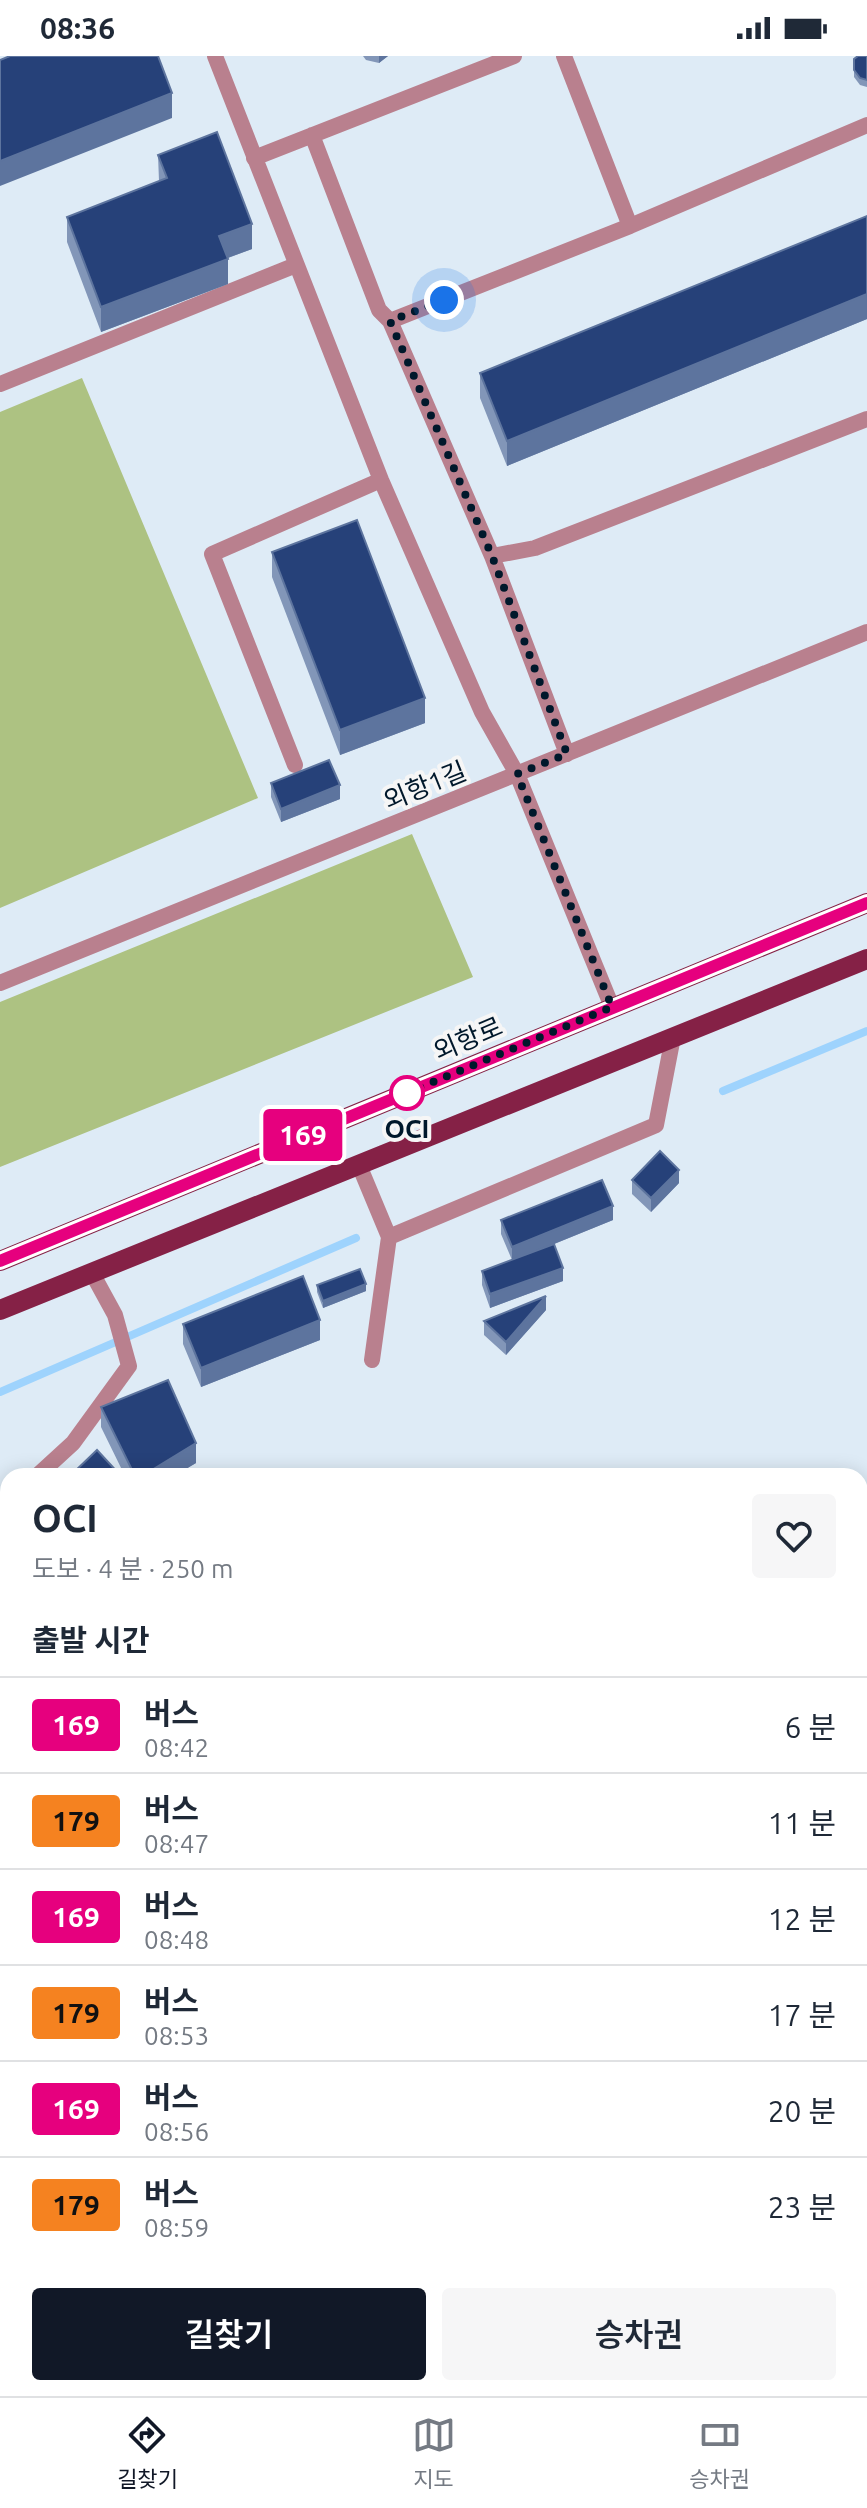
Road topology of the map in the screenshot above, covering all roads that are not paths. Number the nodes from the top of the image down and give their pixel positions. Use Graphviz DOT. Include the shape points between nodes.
graph roads {
  1 [pos="215,56"];
  2 [pos="514,56"];
  3 [pos="564,56"];
  4 [pos="867,125"];
  5 [pos="312,135"];
  6 [pos="254,158"];
  7 [pos="630,226"];
  8 [pos="296,265"];
  9 [pos="390,321"];
  10 [pos="0,384"];
  11 [pos="867,419"];
  12 [pos="381,480"];
  13 [pos="492,556"];
  14 [pos="867,632"];
  15 [pos="567,754"];
  16 [pos="295,765"];
  17 [pos="517,774"];
  18 [pos="867,903"];
  19 [pos="867,959"];
  20 [pos="0,983"];
  21 [pos="612,1007"];
  22 [pos="673,1037"];
  23 [pos="359,1165"];
  24 [pos="389,1237"];
  25 [pos="0,1261"];
  26 [pos="92,1273"];
  27 [pos="0,1310"];
  28 [pos="372,1360"];
  29 [pos="46,1468"];
  1 -- 6 [label="lane"];
  2 -- 5 [label="lane"];
  3 -- 7 [label="lane"];
  4 -- 7 [label="lane"];
  5 -- 6 [label="lane"];
  5 -- 9 [label="lane" via="379,310"];
  6 -- 8 [label="lane"];
  7 -- 9 [label="lane"];
  8 -- 10 [label="lane"];
  8 -- 12 [label="lane"];
  9 -- 13 [label="lane"];
  11 -- 13 [label="lane" via="535,548"];
  12 -- 16 [label="lane" via="212,554"];
  12 -- 17 [label="lane" via="482,712"];
  13 -- 15 [label="lane"];
  14 -- 15 [label="lane, 외항1길"];
  15 -- 17 [label="lane, 외항1길"];
  17 -- 20 [label="lane, 외항1길"];
  17 -- 21 [label="lane"];
  18 -- 21 [label="main road, 외항로"];
  19 -- 22 [label="main road"];
  21 -- 25 [label="main road, 외항로"];
  22 -- 23 [label="main road"];
  22 -- 24 [label="lane" via="656,1125"];
  23 -- 24 [label="lane"];
  23 -- 26 [label="main road"];
  24 -- 28 [label="lane"];
  26 -- 27 [label="main road"];
  26 -- 29 [label="lane" via="115,1315 129,1366 73,1443"];
}
